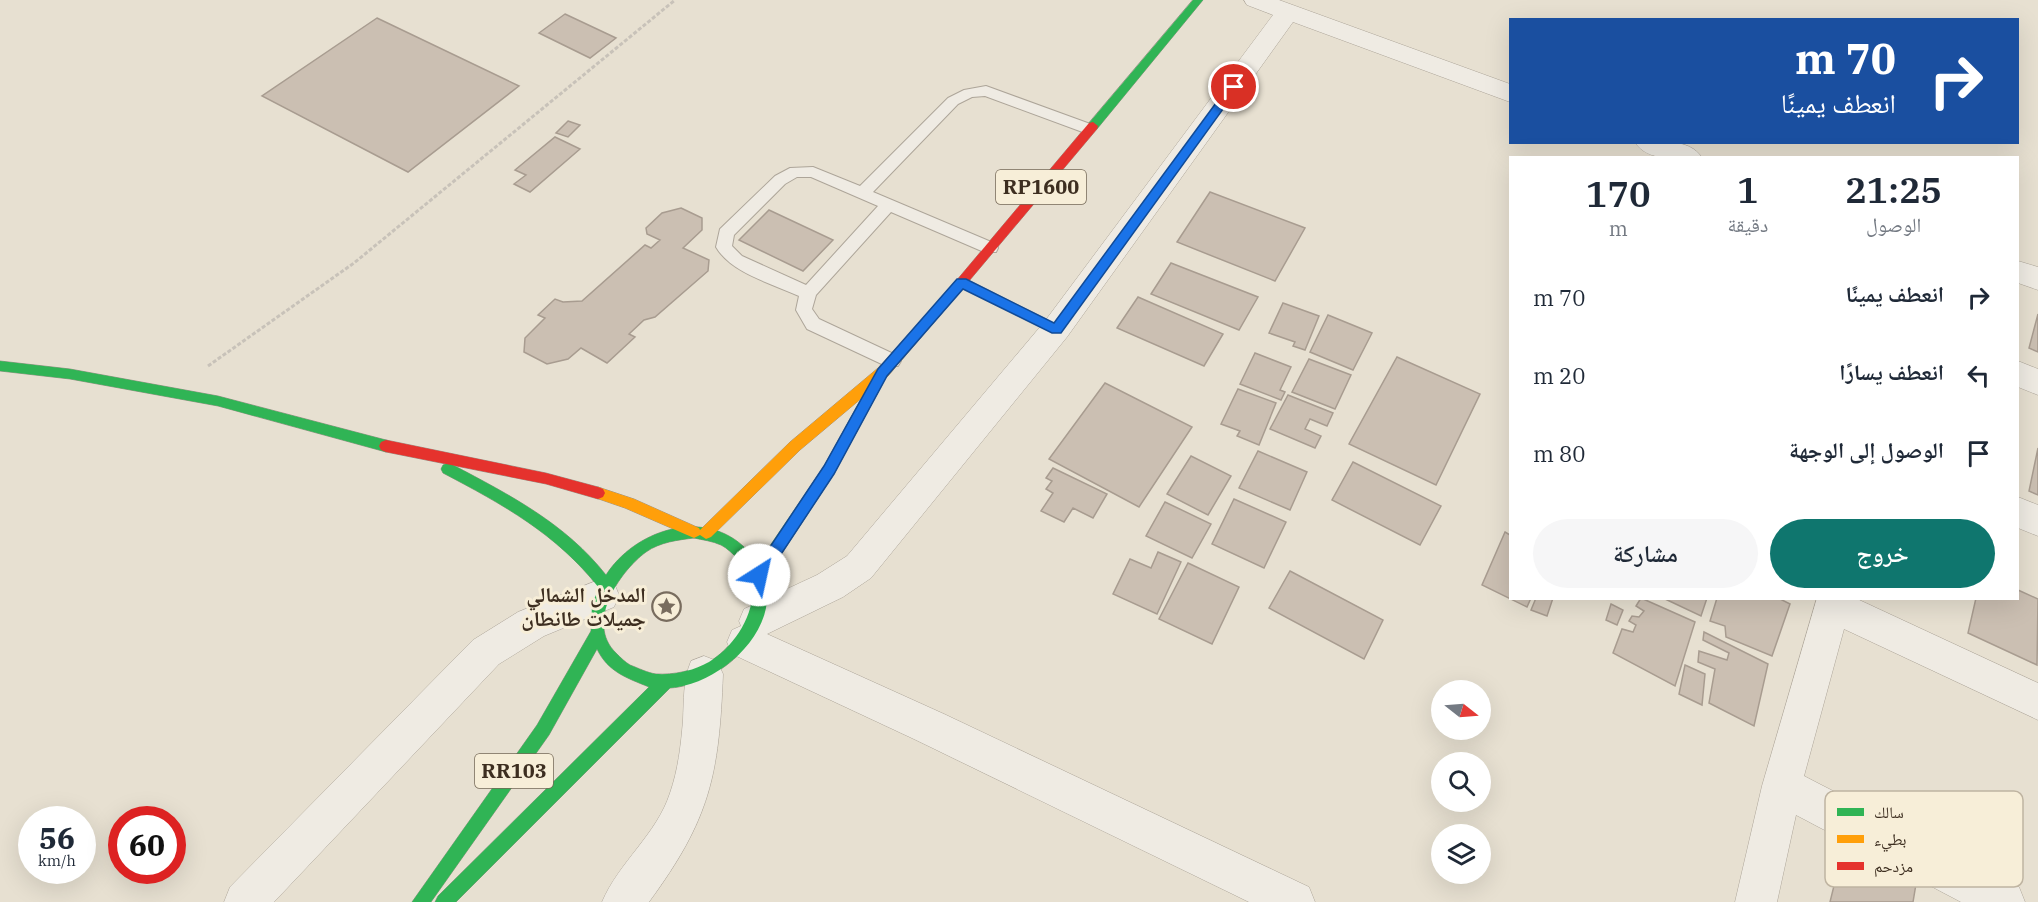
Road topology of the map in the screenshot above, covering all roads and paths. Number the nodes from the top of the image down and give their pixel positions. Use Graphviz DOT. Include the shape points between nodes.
graph roads {
  1 [pos="675,0"];
  2 [pos="1198,0"];
  3 [pos="1256,0"];
  4 [pos="1288,12"];
  5 [pos="1509,93"];
  6 [pos="1088,129"];
  7 [pos="1653,144"];
  8 [pos="1684,156"];
  9 [pos="862,194"];
  10 [pos="888,205"];
  11 [pos="990,248"];
  12 [pos="2019,272"];
  13 [pos="2038,279"];
  14 [pos="962,282"];
  15 [pos="808,293"];
  16 [pos="1056,329"];
  17 [pos="0,366"];
  18 [pos="887,367"];
  19 [pos="2019,374"];
  20 [pos="2038,382"];
  21 [pos="171,392"];
  22 [pos="426,456"];
  23 [pos="2019,512"];
  24 [pos="2038,521"];
  25 [pos="700,532"];
  26 [pos="759,575"];
  27 [pos="603,589"];
  28 [pos="1834,602"];
  29 [pos="751,631"];
  30 [pos="597,634"];
  31 [pos="704,674"];
  32 [pos="664,683"];
  33 [pos="2038,702"];
  34 [pos="1782,786"];
  35 [pos="1825,808"];
  36 [pos="1975,887"];
  37 [pos="245,902"];
  38 [pos="421,902"];
  39 [pos="444,902"];
  40 [pos="623,902"];
  41 [pos="1294,902"];
  42 [pos="1756,902"];
  43 [pos="2004,902"];
  1 -- 21 [label="path" via="354,263"];
  2 -- 6 [label="main road, RP1600"];
  3 -- 4 [label="street"];
  4 -- 5 [label="street"];
  4 -- 16 [label="street"];
  6 -- 9 [label="lane" via="986,91 969,93 953,101"];
  6 -- 11 [label="main road, RP1600"];
  7 -- 8 [label="street"];
  9 -- 10 [label="lane"];
  9 -- 15 [label="lane" via="813,172 795,172 780,180 726,233 724,248 729,255"];
  10 -- 11 [label="lane"];
  10 -- 15 [label="lane"];
  11 -- 14 [label="main road, RP1600"];
  12 -- 13 [label="street"];
  14 -- 16 [label="main road"];
  14 -- 18 [label="main road, RP1600"];
  15 -- 18 [label="lane" via="804,310 813,324"];
  16 -- 29 [label="street" via="859,567"];
  17 -- 21 [label="main road"];
  18 -- 25 [label="main road, RP1600"];
  18 -- 26 [label="main road, RP1600" via="829,470"];
  19 -- 20 [label="street"];
  21 -- 22 [label="main road"];
  22 -- 25 [label="main road" via="574,484"];
  22 -- 27 [label="main road" via="557,534 582,555"];
  23 -- 24 [label="street"];
  25 -- 26 [label="main road" via="730,541 747,555"];
  25 -- 27 [label="main road" via="668,536 643,546 622,563"];
  26 -- 29 [label="main road" via="762,597"];
  27 -- 30 [label="main road, RR103" via="596,614"];
  27 -- 37 [label="street" via="531,624 486,652"];
  28 -- 33 [label="street"];
  28 -- 34 [label="street"];
  29 -- 31 [label="main road" via="727,661"];
  29 -- 41 [label="street"];
  30 -- 32 [label="main road" via="620,669 640,679"];
  30 -- 38 [label="main road, RR103" via="543,730"];
  31 -- 32 [label="main road"];
  31 -- 40 [label="street" via="700,741 689,795 663,848"];
  32 -- 39 [label="main road, RR103"];
  34 -- 35 [label="street"];
  34 -- 42 [label="street"];
  36 -- 43 [label="street"];
}
